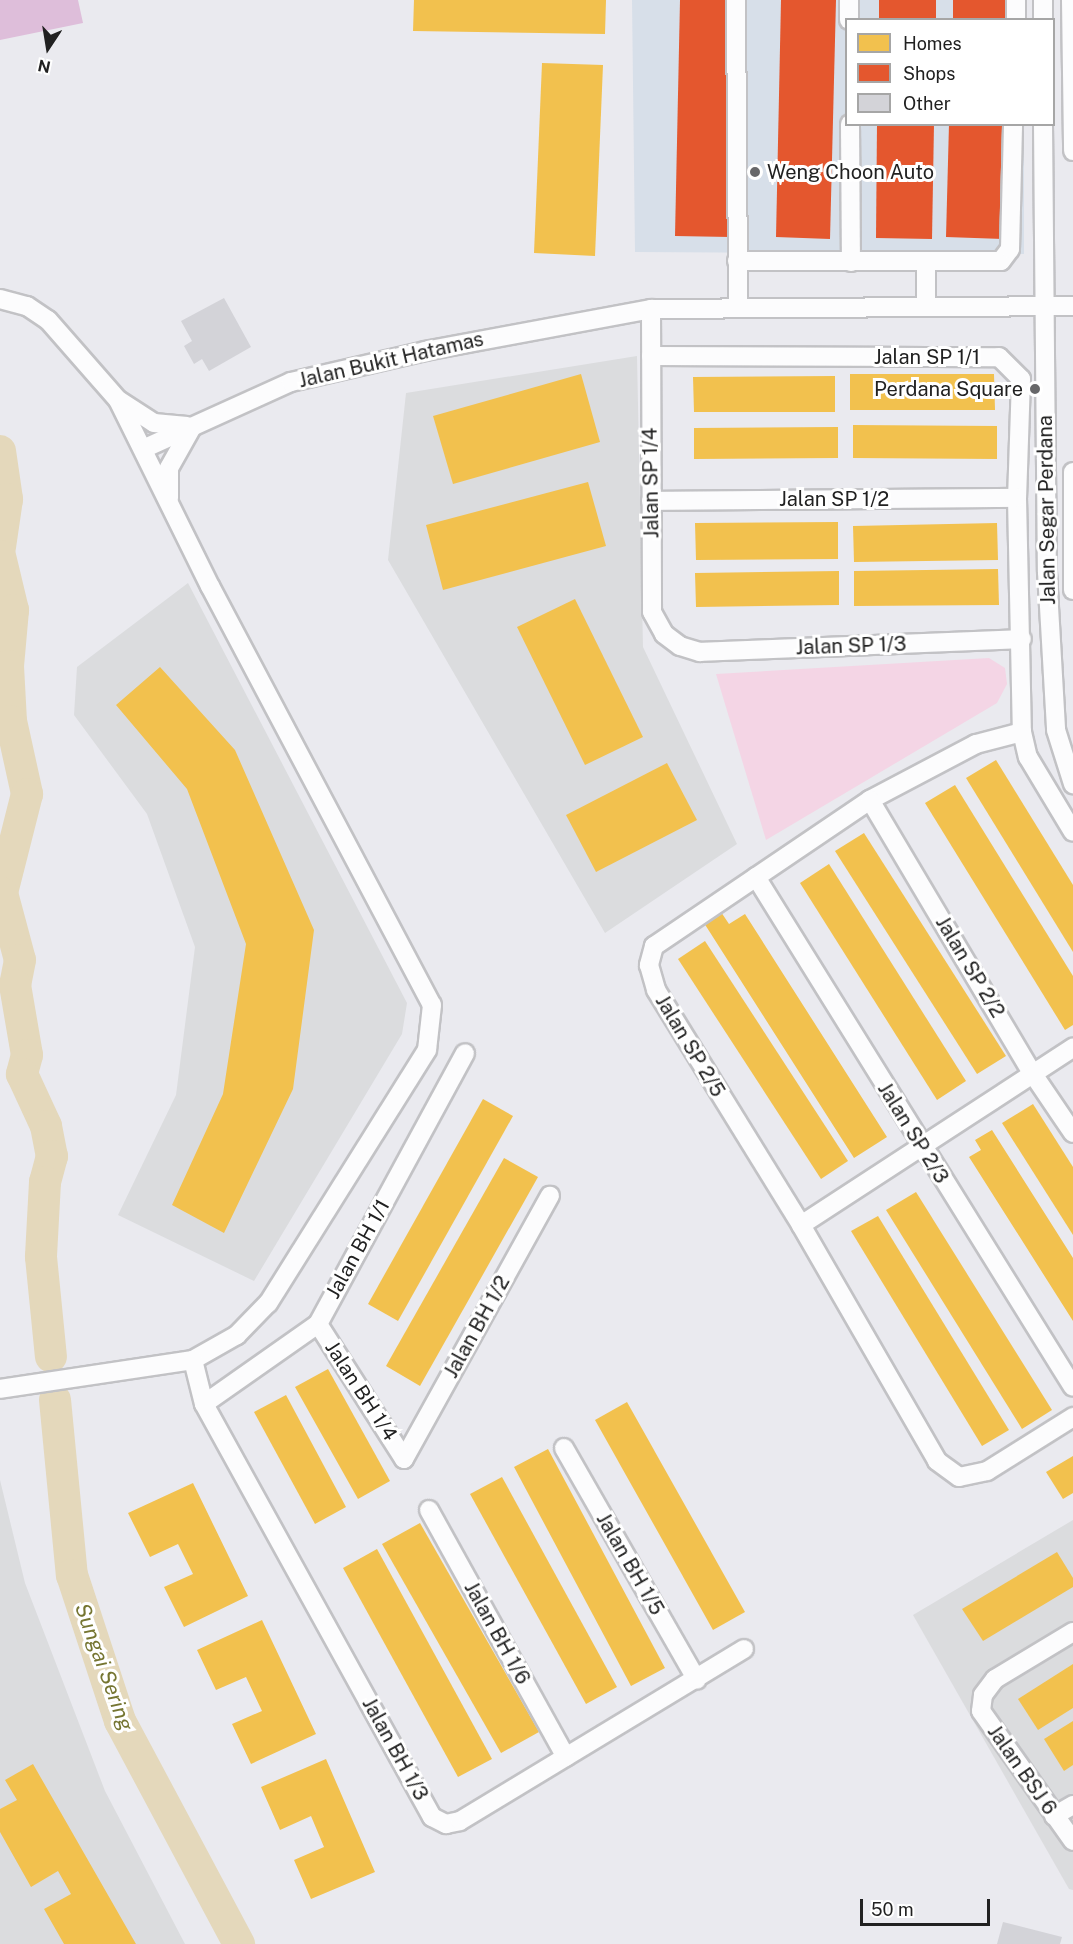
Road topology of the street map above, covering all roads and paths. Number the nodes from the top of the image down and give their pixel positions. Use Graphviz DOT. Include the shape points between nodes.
graph roads {
  1 [pos="736,0"];
  2 [pos="849,0"];
  3 [pos="1016,0"];
  4 [pos="1043,0"];
  5 [pos="1071,0"];
  6 [pos="849,18"];
  7 [pos="1016,18"];
  8 [pos="1043,18"];
  9 [pos="850,126"];
  10 [pos="1013,126"];
  11 [pos="1043,126"];
  12 [pos="1073,151"];
  13 [pos="737,261"];
  14 [pos="851,262"];
  15 [pos="926,263"];
  16 [pos="0,299"];
  17 [pos="1073,306"];
  18 [pos="1043,307"];
  19 [pos="738,308"];
  20 [pos="926,308"];
  21 [pos="651,309"];
  22 [pos="651,356"];
  23 [pos="118,400"];
  24 [pos="193,426"];
  25 [pos="143,449"];
  26 [pos="1073,472"];
  27 [pos="1017,498"];
  28 [pos="651,501"];
  29 [pos="170,507"];
  30 [pos="1047,572"];
  31 [pos="1073,578"];
  32 [pos="1022,639"];
  33 [pos="680,645"];
  34 [pos="1022,732"];
  35 [pos="1073,784"];
  36 [pos="870,800"];
  37 [pos="1073,832"];
  38 [pos="756,877"];
  39 [pos="1073,1048"];
  40 [pos="465,1053"];
  41 [pos="1033,1074"];
  42 [pos="1073,1133"];
  43 [pos="921,1147"];
  44 [pos="550,1196"];
  45 [pos="801,1226"];
  46 [pos="318,1324"];
  47 [pos="193,1360"];
  48 [pos="1073,1387"];
  49 [pos="0,1389"];
  50 [pos="204,1404"];
  51 [pos="1073,1417"];
  52 [pos="564,1448"];
  53 [pos="404,1459"];
  54 [pos="429,1510"];
  55 [pos="1073,1632"];
  56 [pos="744,1649"];
  57 [pos="697,1680"];
  58 [pos="566,1757"];
  59 [pos="1073,1805"];
  60 [pos="1054,1816"];
  61 [pos="1073,1841"];
  1 -- 13 [label="street"];
  2 -- 6 [label="street"];
  3 -- 7 [label="street"];
  4 -- 8 [label="street"];
  5 -- 12 [label="street"];
  9 -- 14 [label="street"];
  10 -- 15 [label="street" via="1010,249 1001,261"];
  11 -- 18 [label="street, Jalan Segar Perdana"];
  13 -- 14 [label="street"];
  13 -- 19 [label="street"];
  14 -- 15 [label="street"];
  15 -- 20 [label="street"];
  16 -- 23 [label="street" via="27,306 48,320"];
  17 -- 18 [label="street"];
  18 -- 20 [label="street"];
  18 -- 30 [label="street, Jalan Segar Perdana"];
  19 -- 20 [label="street"];
  19 -- 21 [label="street"];
  21 -- 22 [label="street, Jalan SP 1/4"];
  21 -- 24 [label="street, Jalan Bukit Hatamas" via="347,367 291,382"];
  22 -- 27 [label="street, Jalan SP 1/1" via="999,357 1022,380"];
  22 -- 28 [label="street, Jalan SP 1/4"];
  23 -- 24 [label="street" via="154,423"];
  23 -- 25 [label="street"];
  24 -- 25 [label="street, Jalan Bukit Hatamas"];
  24 -- 29 [label="street" via="169,468"];
  25 -- 29 [label="street"];
  26 -- 31 [label="street, Jalan Segar Perdana"];
  27 -- 28 [label="street, Jalan SP 1/2"];
  27 -- 32 [label="street, Jalan SP 1/1"];
  28 -- 33 [label="street, Jalan SP 1/4" via="652,612 664,634"];
  29 -- 47 [label="street" via="432,1005 427,1050 268,1303 237,1335"];
  30 -- 31 [label="street"];
  30 -- 35 [label="street, Jalan Segar Perdana" via="1056,730"];
  32 -- 33 [label="street, Jalan SP 1/3" via="700,652"];
  32 -- 34 [label="street, Jalan SP 1/1"];
  34 -- 36 [label="street, Jalan SP 2/5" via="976,744"];
  34 -- 37 [label="street, Jalan SP 1/1" via="1028,757"];
  36 -- 38 [label="street, Jalan SP 2/5"];
  36 -- 41 [label="street, Jalan SP 2/2"];
  38 -- 43 [label="street, Jalan SP 2/3"];
  38 -- 45 [label="street, Jalan SP 2/5" via="654,946 649,965 656,990"];
  39 -- 41 [label="street"];
  40 -- 46 [label="street, Jalan BH 1/1"];
  41 -- 42 [label="street, Jalan SP 2/2"];
  41 -- 43 [label="street"];
  43 -- 45 [label="street"];
  43 -- 48 [label="street, Jalan SP 2/3"];
  44 -- 53 [label="street, Jalan BH 1/2"];
  45 -- 51 [label="street, Jalan SP 2/5" via="937,1461 959,1476 987,1471"];
  46 -- 50 [label="street, Jalan BH 1/1"];
  46 -- 53 [label="street, Jalan BH 1/4"];
  47 -- 49 [label="street"];
  47 -- 50 [label="street, Jalan BH 1/3"];
  50 -- 58 [label="street, Jalan BH 1/3" via="432,1817 446,1824 460,1821"];
  52 -- 57 [label="street, Jalan BH 1/5"];
  54 -- 58 [label="street, Jalan BH 1/6"];
  55 -- 60 [label="street, Jalan BSJ 6" via="995,1680 983,1695 981,1711"];
  56 -- 57 [label="street, Jalan BH 1/3"];
  57 -- 58 [label="street, Jalan BH 1/3"];
  59 -- 60 [label="street"];
  60 -- 61 [label="street, Jalan BSJ 6"];
}
